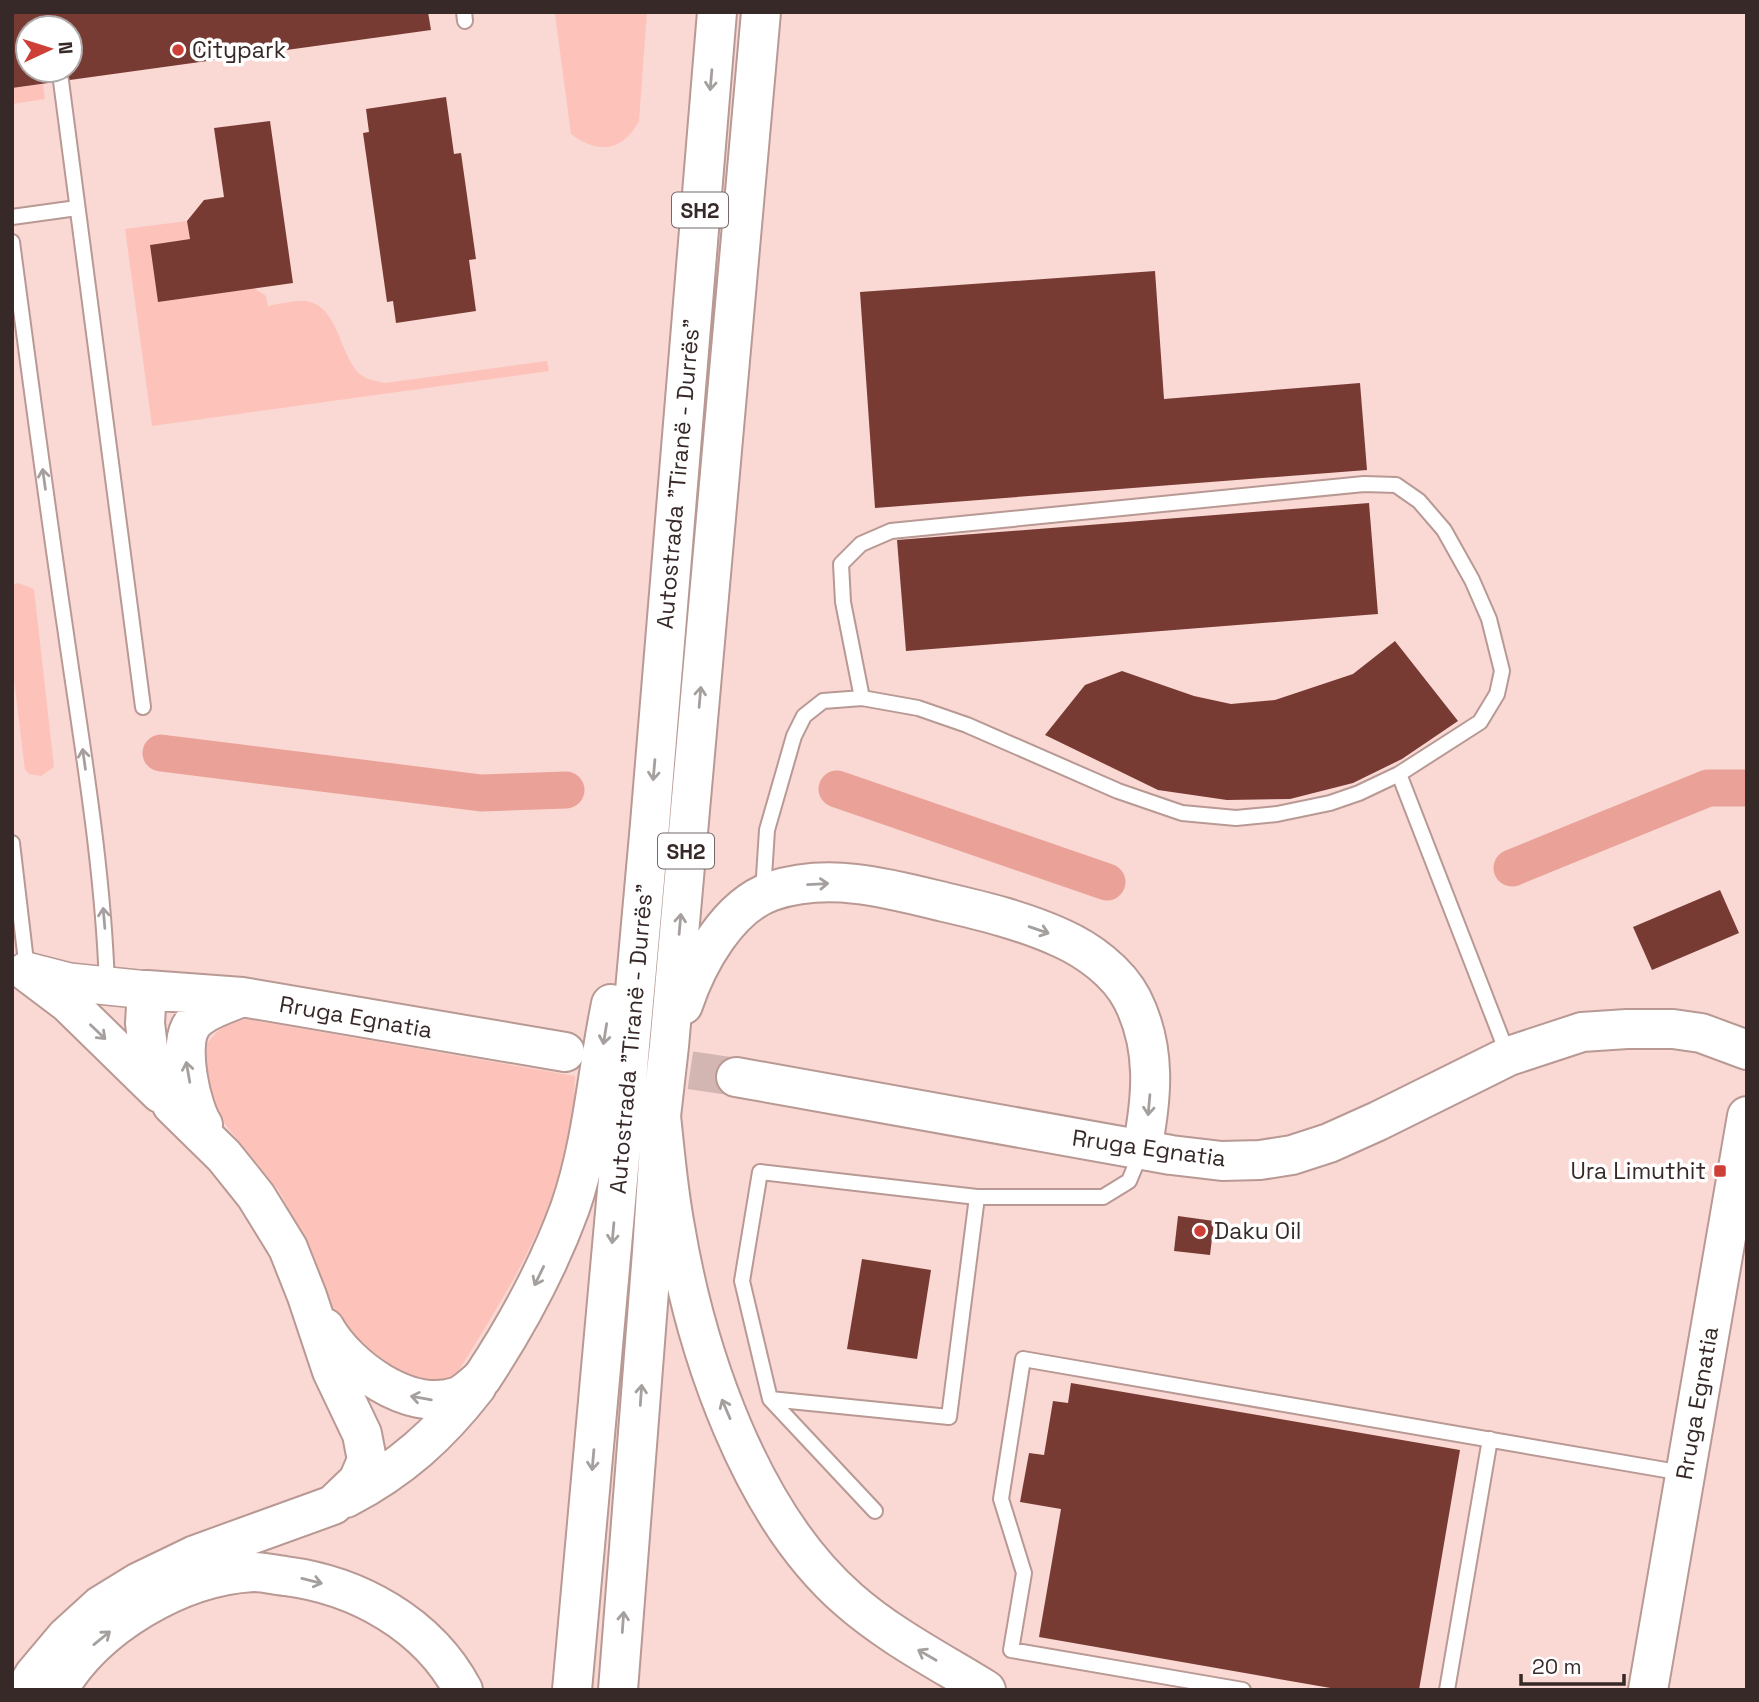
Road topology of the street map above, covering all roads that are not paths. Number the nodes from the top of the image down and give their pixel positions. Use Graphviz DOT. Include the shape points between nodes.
graph roads {
  1 [pos="717,12"];
  2 [pos="761,12"];
  3 [pos="61,84"];
  4 [pos="78,208"];
  5 [pos="12,217"];
  6 [pos="12,242"];
  7 [pos="862,698"];
  8 [pos="144,707"];
  9 [pos="1399,774"];
  10 [pos="650,824"];
  11 [pos="12,843"];
  12 [pos="762,897"];
  13 [pos="20,968"];
  14 [pos="107,986"];
  15 [pos="147,990"];
  16 [pos="242,997"];
  17 [pos="669,1046"];
  18 [pos="1747,1050"];
  19 [pos="565,1052"];
  20 [pos="1509,1056"];
  21 [pos="736,1077"];
  22 [pos="172,1105"];
  23 [pos="661,1116"];
  24 [pos="1747,1116"];
  25 [pos="1142,1149"];
  26 [pos="224,1156"];
  27 [pos="977,1197"];
  28 [pos="307,1296"];
  29 [pos="482,1378"];
  30 [pos="770,1399"];
  31 [pos="1490,1440"];
  32 [pos="1685,1473"];
  33 [pos="333,1505"];
  34 [pos="875,1511"];
  35 [pos="25,1690"];
  36 [pos="58,1690"];
  37 [pos="463,1690"];
  38 [pos="572,1690"];
  39 [pos="618,1690"];
  40 [pos="986,1690"];
  41 [pos="1243,1690"];
  42 [pos="1447,1690"];
  43 [pos="1648,1690"];
  1 -- 10 [label="main road, Autostrada \"Tiranë - Durrës\" / SH2, one-way"];
  17 -- 2 [label="main road, Autostrada \"Tiranë - Durrës\" / SH2, one-way"];
  3 -- 4 [label="lane"];
  4 -- 5 [label="lane"];
  4 -- 8 [label="lane"];
  14 -- 6 [label="lane, one-way" via="94,826"];
  7 -- 9 [label="lane" via="918,708 967,725 1094,781 1182,813 1236,818 1277,814 1330,803"];
  7 -- 9 [label="lane" via="841,564 861,544 891,531 1364,484 1396,485 1419,501 1444,530 1489,619 1502,671 1497,694 1480,722"];
  7 -- 12 [label="lane" via="823,701 804,716 767,830"];
  9 -- 20 [label="lane"];
  10 -- 29 [label="main road, one-way" via="590,1128 570,1206 526,1304"];
  10 -- 38 [label="main road, Autostrada \"Tiranë - Durrës\" / SH2, one-way"];
  11 -- 13 [label="lane"];
  12 -- 17 [label="main road" via="719,933 689,985"];
  12 -- 25 [label="main road, one-way" via="806,884 881,886 986,912 1062,938 1083,951 1112,972 1132,998 1148,1041 1150,1111"];
  13 -- 14 [label="street" via="69,982"];
  13 -- 22 [label="main road, one-way" via="68,1003"];
  14 -- 15 [label="street"];
  15 -- 16 [label="main road, Rruga Egnatia"];
  15 -- 22 [label="main road" via="149,1056"];
  16 -- 19 [label="main road, Rruga Egnatia"];
  26 -- 16 [label="main road, one-way" via="198,1117 185,1055 190,1028 200,1016"];
  17 -- 23 [label="main road, Autostrada \"Tiranë - Durrës\" / SH2"];
  18 -- 20 [label="main road, Rruga Egnatia" via="1701,1033 1627,1028 1582,1032"];
  20 -- 25 [label="main road, Rruga Egnatia" via="1378,1121 1292,1155 1222,1161"];
  21 -- 25 [label="main road, Rruga Egnatia"];
  22 -- 26 [label="main road"];
  39 -- 23 [label="main road, Autostrada \"Tiranë - Durrës\" / SH2, one-way"];
  40 -- 23 [label="main road, one-way" via="908,1644 849,1600 813,1564 753,1472 696,1321 675,1227"];
  24 -- 32 [label="main road, Rruga Egnatia"];
  25 -- 27 [label="lane" via="1129,1181 1103,1197"];
  26 -- 28 [label="main road" via="288,1248"];
  27 -- 30 [label="lane" via="949,1416"];
  27 -- 30 [label="lane" via="760,1172 742,1281"];
  29 -- 28 [label="main road, one-way" via="457,1397 430,1400 400,1394 365,1372 332,1339"];
  28 -- 33 [label="main road" via="332,1371 362,1434 367,1460 358,1481"];
  29 -- 33 [label="main road" via="438,1432 410,1457 379,1481"];
  30 -- 34 [label="lane"];
  31 -- 32 [label="lane"];
  31 -- 41 [label="lane" via="1023,1359 1001,1499 1024,1573 1011,1650"];
  31 -- 42 [label="lane"];
  32 -- 43 [label="main road, Rruga Egnatia"];
  33 -- 35 [label="main road" via="195,1555 139,1582 100,1606 66,1637"];
  36 -- 37 [label="main road, one-way" via="92,1647 164,1595 254,1572 350,1591 394,1615 427,1643"];
}
